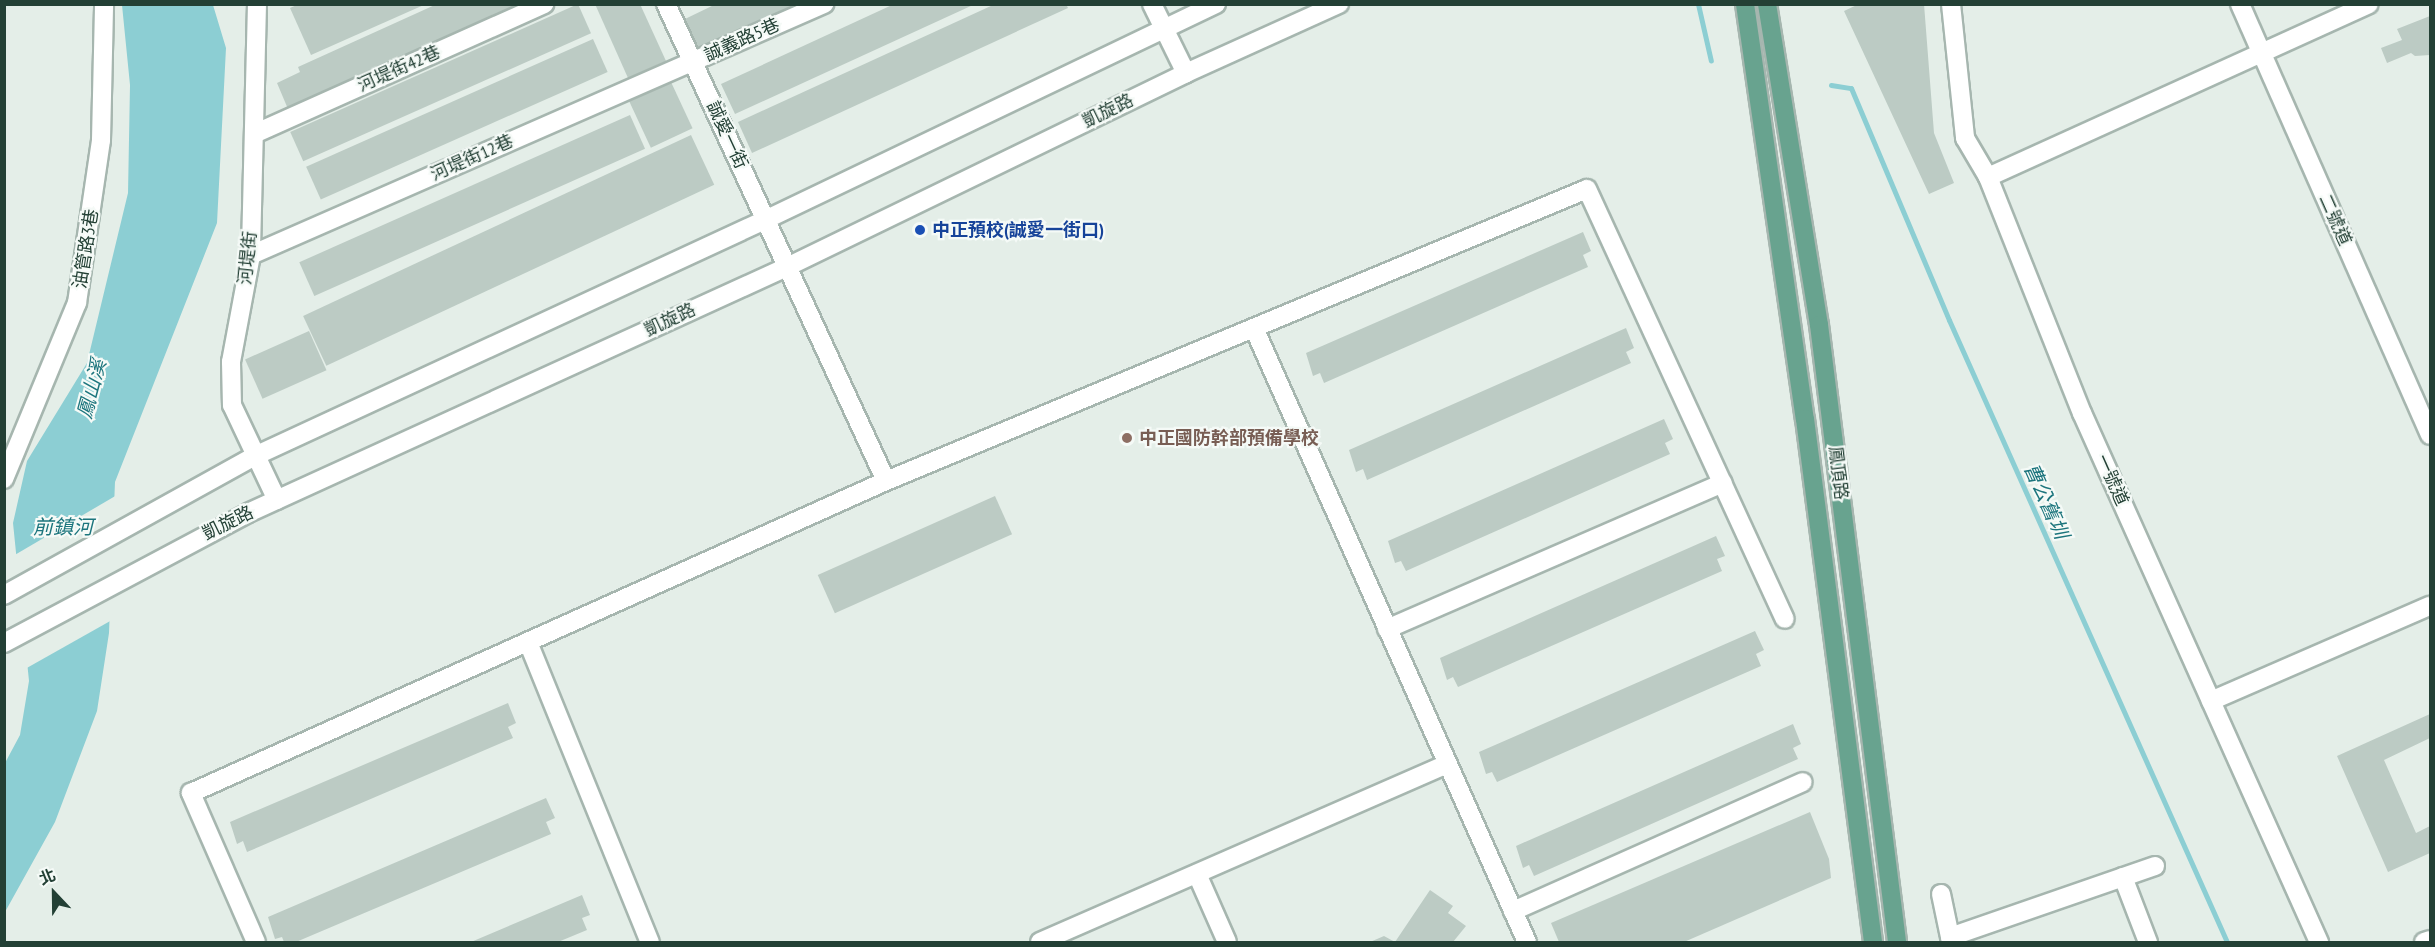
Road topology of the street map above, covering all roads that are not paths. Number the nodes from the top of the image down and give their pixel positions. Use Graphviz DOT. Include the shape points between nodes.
graph roads {
  1 [pos="104,4"];
  2 [pos="257,4"];
  3 [pos="544,4"];
  4 [pos="666,4"];
  5 [pos="824,4"];
  6 [pos="1152,4"];
  7 [pos="1216,4"];
  8 [pos="1339,4"];
  9 [pos="1745,4"];
  10 [pos="1767,4"];
  11 [pos="1951,4"];
  12 [pos="2240,4"];
  13 [pos="2369,4"];
  14 [pos="1163,28"];
  15 [pos="2261,53"];
  16 [pos="693,62"];
  17 [pos="1186,73"];
  18 [pos="254,134"];
  19 [pos="1988,177"];
  20 [pos="767,219"];
  21 [pos="250,255"];
  22 [pos="789,266"];
  23 [pos="1254,328"];
  24 [pos="2430,435"];
  25 [pos="255,456"];
  26 [pos="4,479"];
  27 [pos="886,481"];
  28 [pos="1723,483"];
  29 [pos="277,500"];
  30 [pos="4,595"];
  31 [pos="2430,606"];
  32 [pos="1785,619"];
  33 [pos="1387,629"];
  34 [pos="528,642"];
  35 [pos="4,643"];
  36 [pos="2211,701"];
  37 [pos="1448,764"];
  38 [pos="1803,782"];
  39 [pos="2155,866"];
  40 [pos="1197,874"];
  41 [pos="2123,877"];
  42 [pos="1941,894"];
  43 [pos="1513,911"];
  44 [pos="1950,940"];
  45 [pos="2430,940"];
  46 [pos="256,942"];
  47 [pos="650,942"];
  48 [pos="1040,942"];
  49 [pos="1227,942"];
  50 [pos="1527,942"];
  51 [pos="1873,942"];
  52 [pos="1897,942"];
  53 [pos="2148,942"];
  54 [pos="2319,942"];
  55 [pos="2424,942"];
  1 -- 26 [label="street, 油管路3巷" via="101,140 77,303"];
  2 -- 18 [label="street, 河堤街"];
  3 -- 18 [label="street, 河堤街42巷"];
  4 -- 16 [label="street, 誠愛一街"];
  5 -- 16 [label="street, 誠義路5巷"];
  6 -- 14 [label="street"];
  7 -- 14 [label="street"];
  8 -- 17 [label="street, 凱旋路"];
  9 -- 51 [label="main road, 鳳頂路" via="1805,419"];
  10 -- 52 [label="main road, 鳳頂路" via="1819,325"];
  11 -- 19 [label="street, 一號道" via="1965,138"];
  12 -- 15 [label="street, 二號道"];
  13 -- 15 [label="street"];
  14 -- 17 [label="street"];
  14 -- 20 [label="street"];
  15 -- 19 [label="street"];
  15 -- 24 [label="street, 二號道"];
  16 -- 20 [label="street, 誠愛一街"];
  16 -- 21 [label="street, 河堤街12巷"];
  17 -- 22 [label="street, 凱旋路"];
  18 -- 21 [label="street, 河堤街"];
  19 -- 36 [label="street, 一號道" via="2082,413"];
  20 -- 22 [label="street, 誠愛一街"];
  20 -- 25 [label="street"];
  21 -- 25 [label="street, 河堤街" via="231,362 232,405"];
  22 -- 27 [label="street, 誠愛一街"];
  22 -- 29 [label="street, 凱旋路"];
  23 -- 27 [label="street"];
  23 -- 28 [label="street" via="1587,189"];
  23 -- 33 [label="street"];
  25 -- 29 [label="street, 河堤街"];
  25 -- 30 [label="street"];
  27 -- 34 [label="street"];
  28 -- 32 [label="street"];
  28 -- 33 [label="street"];
  29 -- 35 [label="street, 凱旋路" via="188,542"];
  31 -- 36 [label="street"];
  33 -- 37 [label="street"];
  34 -- 46 [label="street" via="191,793"];
  34 -- 47 [label="street"];
  36 -- 54 [label="street, 一號道"];
  37 -- 40 [label="street"];
  37 -- 43 [label="street"];
  38 -- 43 [label="street"];
  39 -- 41 [label="street"];
  40 -- 48 [label="street"];
  40 -- 49 [label="street"];
  41 -- 44 [label="street"];
  41 -- 53 [label="street"];
  42 -- 44 [label="street"];
  43 -- 50 [label="street"];
  45 -- 55 [label="street"];
}
